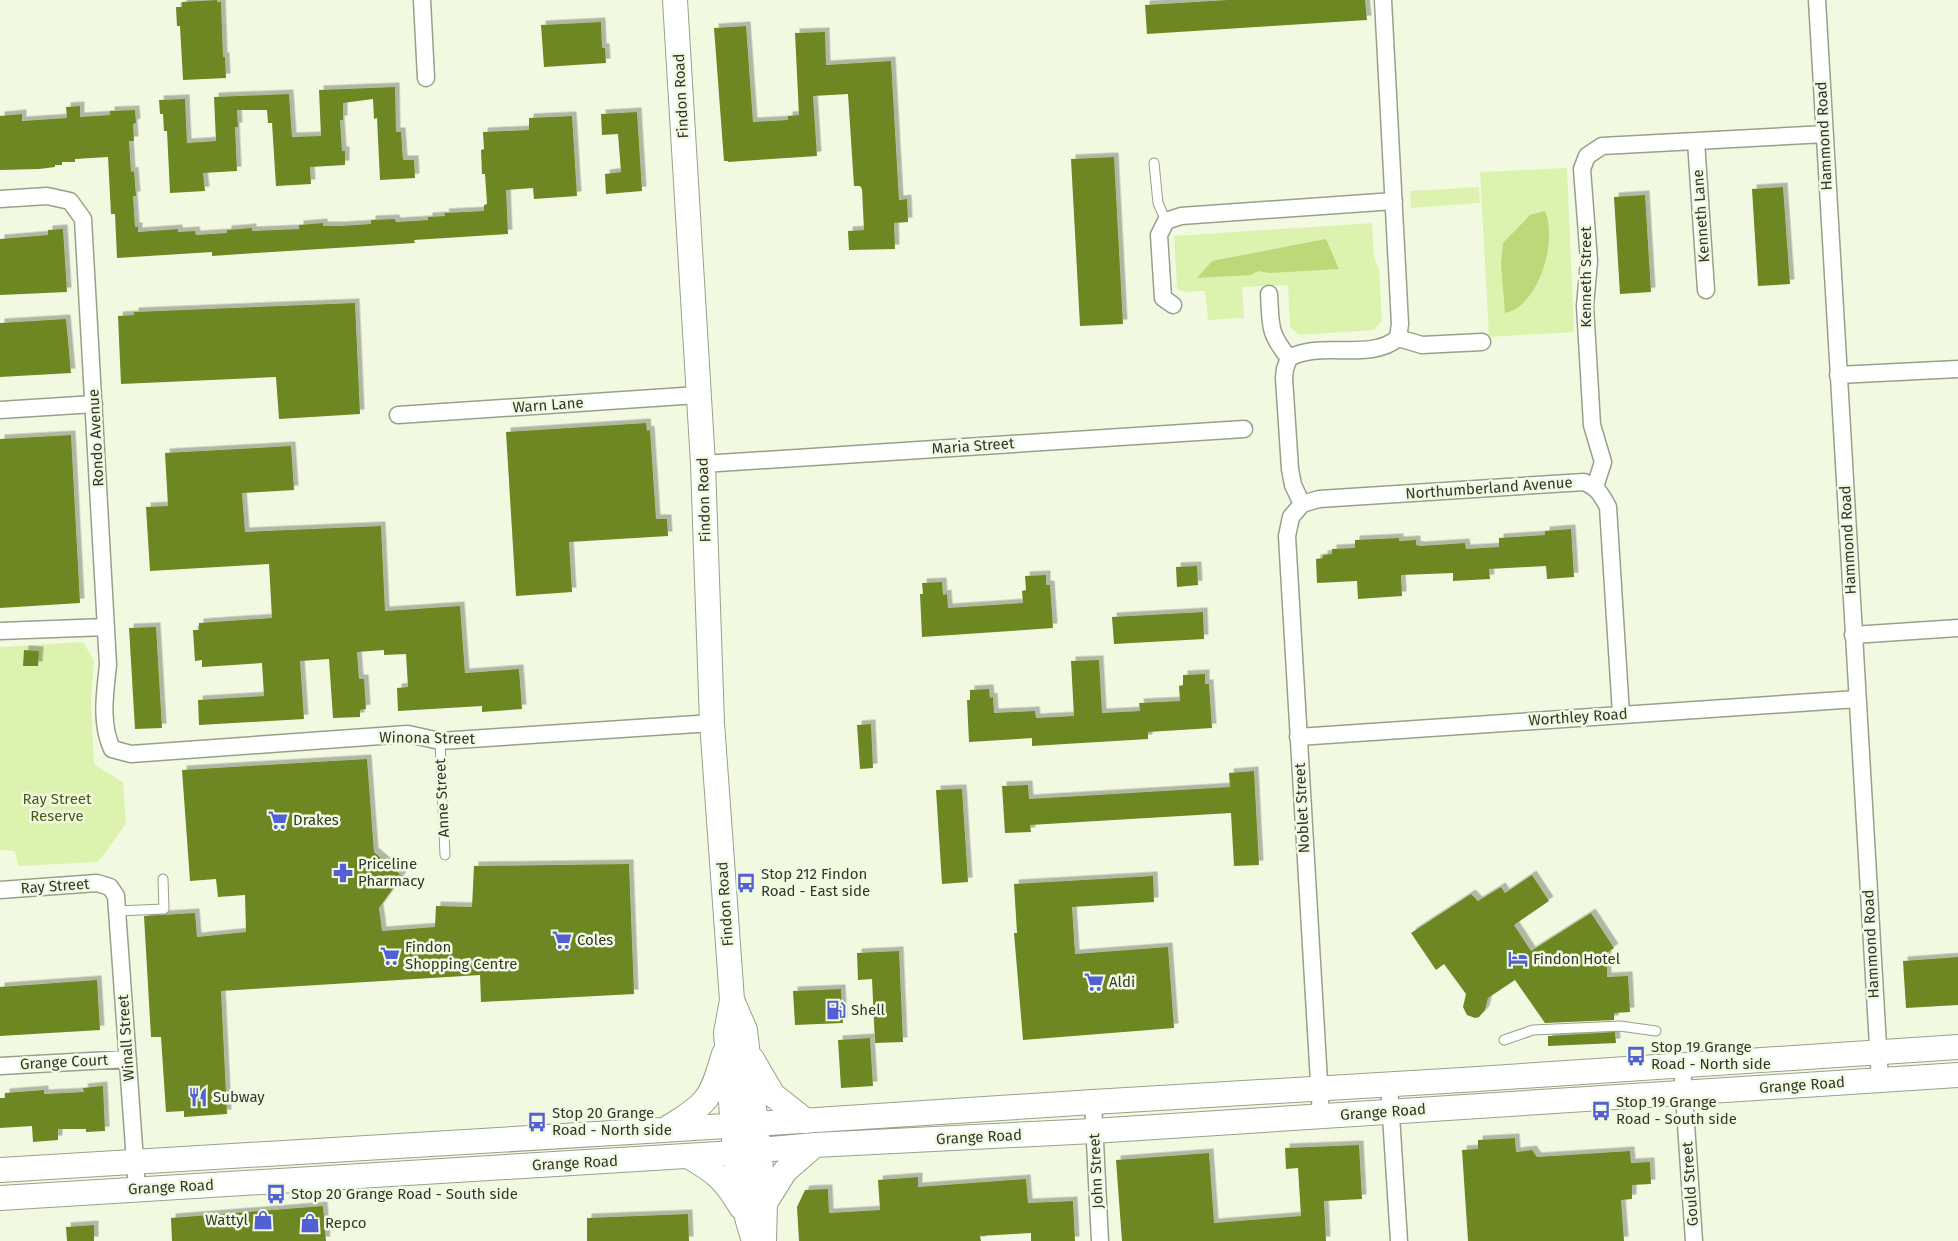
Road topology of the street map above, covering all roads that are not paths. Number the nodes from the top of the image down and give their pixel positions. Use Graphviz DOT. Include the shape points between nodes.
graph roads {
  1 [pos="422,0"];
  2 [pos="675,0"];
  3 [pos="1383,0"];
  4 [pos="1817,0"];
  5 [pos="426,78"];
  6 [pos="1824,134"];
  7 [pos="1696,141"];
  8 [pos="1154,162"];
  9 [pos="0,199"];
  10 [pos="1394,201"];
  11 [pos="1166,221"];
  12 [pos="1706,290"];
  13 [pos="1269,294"];
  14 [pos="1174,305"];
  15 [pos="1398,338"];
  16 [pos="1482,342"];
  17 [pos="1289,358"];
  18 [pos="1958,368"];
  19 [pos="1838,376"];
  20 [pos="698,395"];
  21 [pos="94,404"];
  22 [pos="0,410"];
  23 [pos="398,415"];
  24 [pos="1244,429"];
  25 [pos="702,464"];
  26 [pos="1595,487"];
  27 [pos="1302,504"];
  28 [pos="106,627"];
  29 [pos="1958,628"];
  30 [pos="0,631"];
  31 [pos="1853,635"];
  32 [pos="1857,699"];
  33 [pos="1621,714"];
  34 [pos="712,723"];
  35 [pos="1298,737"];
  36 [pos="440,741"];
  37 [pos="112,749"];
  38 [pos="445,854"];
  39 [pos="163,879"];
  40 [pos="110,887"];
  41 [pos="0,890"];
  42 [pos="117,911"];
  43 [pos="1656,1031"];
  44 [pos="1504,1040"];
  45 [pos="737,1047"];
  46 [pos="1958,1047"];
  47 [pos="1878,1053"];
  48 [pos="128,1058"];
  49 [pos="0,1066"];
  50 [pos="1682,1066"];
  51 [pos="1958,1075"];
  52 [pos="1880,1080"];
  53 [pos="1389,1084"];
  54 [pos="1319,1088"];
  55 [pos="1463,1094"];
  56 [pos="1684,1094"];
  57 [pos="1092,1102"];
  58 [pos="1391,1112"];
  59 [pos="1321,1116"];
  60 [pos="806,1121"];
  61 [pos="744,1124"];
  62 [pos="663,1130"];
  63 [pos="1093,1130"];
  64 [pos="816,1146"];
  65 [pos="351,1149"];
  66 [pos="747,1152"];
  67 [pos="688,1156"];
  68 [pos="134,1162"];
  69 [pos="0,1170"];
  70 [pos="360,1176"];
  71 [pos="330,1178"];
  72 [pos="137,1189"];
  73 [pos="0,1198"];
  74 [pos="755,1208"];
  75 [pos="754,1241"];
  76 [pos="764,1241"];
  77 [pos="1100,1241"];
  78 [pos="1399,1241"];
  79 [pos="1694,1241"];
  1 -- 5 [label="street"];
  2 -- 20 [label="main road, Findon Road"];
  3 -- 10 [label="street"];
  4 -- 6 [label="street, Hammond Road"];
  6 -- 7 [label="street, Kenneth Street"];
  6 -- 19 [label="street, Hammond Road"];
  7 -- 12 [label="street, Kenneth Lane"];
  7 -- 26 [label="street, Kenneth Street" via="1602,146 1587,156 1582,169 1589,261 1585,306 1592,425 1603,462"];
  8 -- 11 [label="lane" via="1158,203"];
  9 -- 21 [label="street, Rondo Avenue" via="47,196 70,201 83,219"];
  10 -- 11 [label="street" via="1181,216"];
  10 -- 15 [label="street"];
  11 -- 14 [label="street" via="1159,235 1163,298"];
  13 -- 17 [label="street" via="1272,332"];
  15 -- 16 [label="street" via="1422,345"];
  15 -- 17 [label="street" via="1378,348 1304,351"];
  17 -- 27 [label="street" via="1284,378 1290,469 1292,485"];
  18 -- 19 [label="street"];
  19 -- 31 [label="street, Hammond Road"];
  20 -- 23 [label="street, Warn Lane"];
  20 -- 25 [label="main road, Findon Road"];
  21 -- 22 [label="street"];
  21 -- 28 [label="street, Rondo Avenue"];
  24 -- 25 [label="street, Maria Street"];
  25 -- 34 [label="main road, Findon Road"];
  26 -- 27 [label="street, Northumberland Avenue" via="1584,482 1319,499"];
  26 -- 33 [label="street, Northumberland Avenue" via="1608,507"];
  27 -- 35 [label="street, Noblet Street" via="1291,517 1287,536"];
  28 -- 30 [label="street"];
  28 -- 37 [label="street, Rondo Avenue" via="108,665 104,699 106,736"];
  29 -- 31 [label="street"];
  31 -- 32 [label="street, Hammond Road"];
  32 -- 33 [label="street, Worthley Road"];
  32 -- 47 [label="street, Hammond Road"];
  33 -- 35 [label="street, Worthley Road"];
  34 -- 36 [label="street, Winona Street"];
  34 -- 45 [label="main road, Findon Road" via="732,1000 745,1030"];
  35 -- 54 [label="street, Noblet Street"];
  36 -- 37 [label="street, Winona Street" via="408,734 131,754"];
  36 -- 38 [label="lane, Anne Street"];
  39 -- 42 [label="lane" via="164,909"];
  40 -- 41 [label="street, Ray Street" via="97,883"];
  40 -- 42 [label="street, Winall Street" via="116,896"];
  42 -- 48 [label="street, Winall Street"];
  43 -- 44 [label="lane" via="1620,1026 1533,1030"];
  45 -- 60 [label="main road" via="773,1095"];
  45 -- 61 [label="main road, Findon Road"];
  45 -- 62 [label="main road" via="705,1101"];
  46 -- 47 [label="main road, Grange Road"];
  47 -- 50 [label="main road, Grange Road"];
  47 -- 52 [label="street, Hammond Road"];
  48 -- 49 [label="street, Grange Court"];
  48 -- 68 [label="street, Winall Street"];
  50 -- 55 [label="main road, Grange Road"];
  50 -- 56 [label="street, Gould Street"];
  51 -- 52 [label="main road, Grange Road"];
  52 -- 56 [label="main road, Grange Road"];
  53 -- 54 [label="main road, Grange Road"];
  53 -- 55 [label="main road, Grange Road"];
  53 -- 58 [label="street"];
  54 -- 57 [label="main road, Grange Road"];
  54 -- 59 [label="street, Noblet Street"];
  55 -- 56 [label="main road, Grange Road"];
  55 -- 58 [label="main road, Grange Road"];
  56 -- 79 [label="street, Gould Street"];
  57 -- 60 [label="main road, Grange Road"];
  57 -- 63 [label="street, John Street"];
  58 -- 59 [label="main road, Grange Road"];
  58 -- 78 [label="street"];
  59 -- 63 [label="main road, Grange Road"];
  60 -- 61 [label="main road, Grange Road"];
  61 -- 62 [label="main road, Grange Road"];
  61 -- 66 [label="main road, Findon Road"];
  62 -- 65 [label="main road, Grange Road"];
  63 -- 64 [label="main road, Grange Road"];
  63 -- 77 [label="street, John Street"];
  64 -- 66 [label="main road, Grange Road"];
  64 -- 74 [label="main road" via="785,1171"];
  65 -- 68 [label="main road, Grange Road"];
  65 -- 70 [label="main road"];
  65 -- 71 [label="main road"];
  66 -- 67 [label="main road, Grange Road"];
  66 -- 74 [label="main road, Findon Road"];
  67 -- 70 [label="main road, Grange Road"];
  67 -- 74 [label="main road" via="709,1168"];
  68 -- 69 [label="main road, Grange Road"];
  68 -- 72 [label="street, Winall Street"];
  70 -- 71 [label="main road, Grange Road"];
  71 -- 72 [label="main road, Grange Road"];
  72 -- 73 [label="main road, Grange Road"];
  74 -- 75 [label="main road, Findon Road"];
  74 -- 76 [label="main road, Findon Road"];
}
